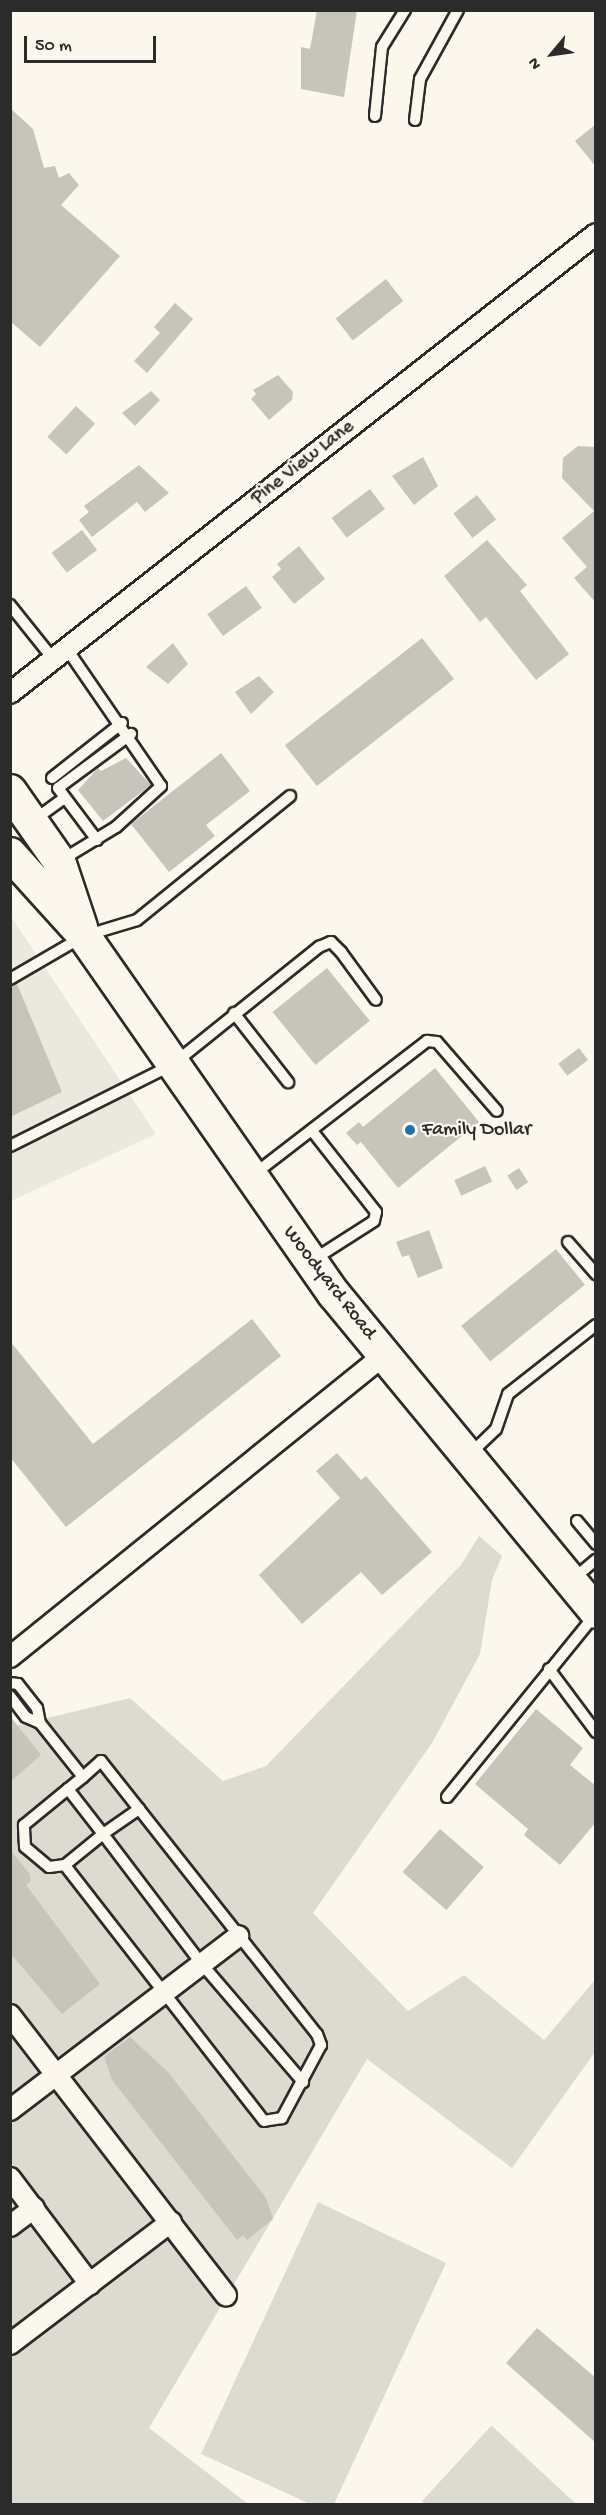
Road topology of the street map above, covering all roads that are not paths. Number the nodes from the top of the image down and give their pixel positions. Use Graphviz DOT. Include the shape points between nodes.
graph roads {
  1 [pos="405,10"];
  2 [pos="458,10"];
  3 [pos="375,116"];
  4 [pos="415,120"];
  5 [pos="596,234"];
  6 [pos="10,605"];
  7 [pos="60,654"];
  8 [pos="10,693"];
  9 [pos="128,731"];
  10 [pos="58,789"];
  11 [pos="10,791"];
  12 [pos="290,796"];
  13 [pos="32,821"];
  14 [pos="98,840"];
  15 [pos="10,854"];
  16 [pos="59,861"];
  17 [pos="84,936"];
  18 [pos="10,979"];
  19 [pos="376,1000"];
  20 [pos="234,1013"];
  21 [pos="172,1065"];
  22 [pos="288,1082"];
  23 [pos="497,1111"];
  24 [pos="313,1132"];
  25 [pos="10,1146"];
  26 [pos="250,1177"];
  27 [pos="568,1242"];
  28 [pos="310,1262"];
  29 [pos="596,1274"];
  30 [pos="596,1325"];
  31 [pos="385,1354"];
  32 [pos="469,1455"];
  33 [pos="577,1521"];
  34 [pos="596,1544"];
  35 [pos="584,1570"];
  36 [pos="596,1614"];
  37 [pos="10,1657"];
  38 [pos="549,1669"];
  39 [pos="10,1683"];
  40 [pos="10,1696"];
  41 [pos="40,1723"];
  42 [pos="596,1732"];
  43 [pos="83,1777"];
  44 [pos="68,1789"];
  45 [pos="447,1797"];
  46 [pos="139,1809"];
  47 [pos="103,1834"];
  48 [pos="64,1865"];
  49 [pos="238,1936"];
  50 [pos="201,1963"];
  51 [pos="163,1992"];
  52 [pos="10,2015"];
  53 [pos="56,2074"];
  54 [pos="303,2082"];
  55 [pos="10,2110"];
  56 [pos="10,2178"];
  57 [pos="34,2208"];
  58 [pos="171,2222"];
  59 [pos="10,2226"];
  60 [pos="90,2284"];
  61 [pos="226,2295"];
  62 [pos="10,2344"];
  1 -- 3 [label="lane" via="382,47"];
  2 -- 4 [label="lane" via="420,79"];
  5 -- 7 [label="street, Pine View Lane"];
  6 -- 7 [label="lane"];
  7 -- 8 [label="street, Pine View Lane"];
  7 -- 9 [label="lane"];
  9 -- 10 [label="lane"];
  9 -- 10 [label="lane"];
  9 -- 14 [label="lane" via="161,786"];
  10 -- 13 [label="lane"];
  10 -- 14 [label="lane"];
  11 -- 13 [label="main road, Woodyard Road"];
  12 -- 17 [label="lane" via="145,909 137,920"];
  13 -- 16 [label="main road, Woodyard Road"];
  14 -- 16 [label="lane"];
  15 -- 17 [label="main road, Woodyard Road"];
  16 -- 17 [label="main road, Woodyard Road"];
  17 -- 18 [label="lane"];
  17 -- 21 [label="main road, Woodyard Road"];
  19 -- 20 [label="lane" via="331,942"];
  20 -- 21 [label="lane"];
  20 -- 22 [label="lane"];
  21 -- 25 [label="lane"];
  21 -- 26 [label="main road, Woodyard Road"];
  23 -- 24 [label="lane" via="437,1042 427,1041"];
  24 -- 26 [label="lane"];
  24 -- 28 [label="lane" via="376,1212 374,1221"];
  26 -- 28 [label="main road, Woodyard Road"];
  27 -- 29 [label="lane"];
  28 -- 31 [label="main road, Woodyard Road"];
  30 -- 32 [label="lane" via="508,1394 496,1429"];
  31 -- 32 [label="main road, Woodyard Road"];
  31 -- 37 [label="street"];
  32 -- 35 [label="main road, Woodyard Road"];
  33 -- 34 [label="lane"];
  35 -- 36 [label="main road, Woodyard Road"];
  36 -- 38 [label="lane"];
  38 -- 42 [label="lane"];
  38 -- 45 [label="lane"];
  39 -- 41 [label="lane" via="18,1684 37,1708"];
  40 -- 41 [label="lane" via="26,1717"];
  41 -- 43 [label="lane"];
  43 -- 44 [label="lane"];
  43 -- 46 [label="lane" via="101,1761"];
  44 -- 47 [label="lane"];
  44 -- 48 [label="lane" via="24,1825 21,1837 36,1861 49,1867"];
  46 -- 47 [label="lane"];
  46 -- 49 [label="lane"];
  47 -- 48 [label="lane"];
  47 -- 50 [label="lane"];
  48 -- 51 [label="lane"];
  49 -- 50 [label="street"];
  49 -- 54 [label="lane" via="317,2034 321,2044"];
  50 -- 51 [label="street"];
  50 -- 54 [label="lane"];
  51 -- 53 [label="street"];
  51 -- 54 [label="lane" via="264,2121 282,2118"];
  52 -- 53 [label="street"];
  53 -- 55 [label="street"];
  53 -- 58 [label="street"];
  56 -- 57 [label="street"];
  57 -- 59 [label="street"];
  57 -- 60 [label="street"];
  58 -- 60 [label="street"];
  58 -- 61 [label="street"];
  60 -- 62 [label="street"];
}
